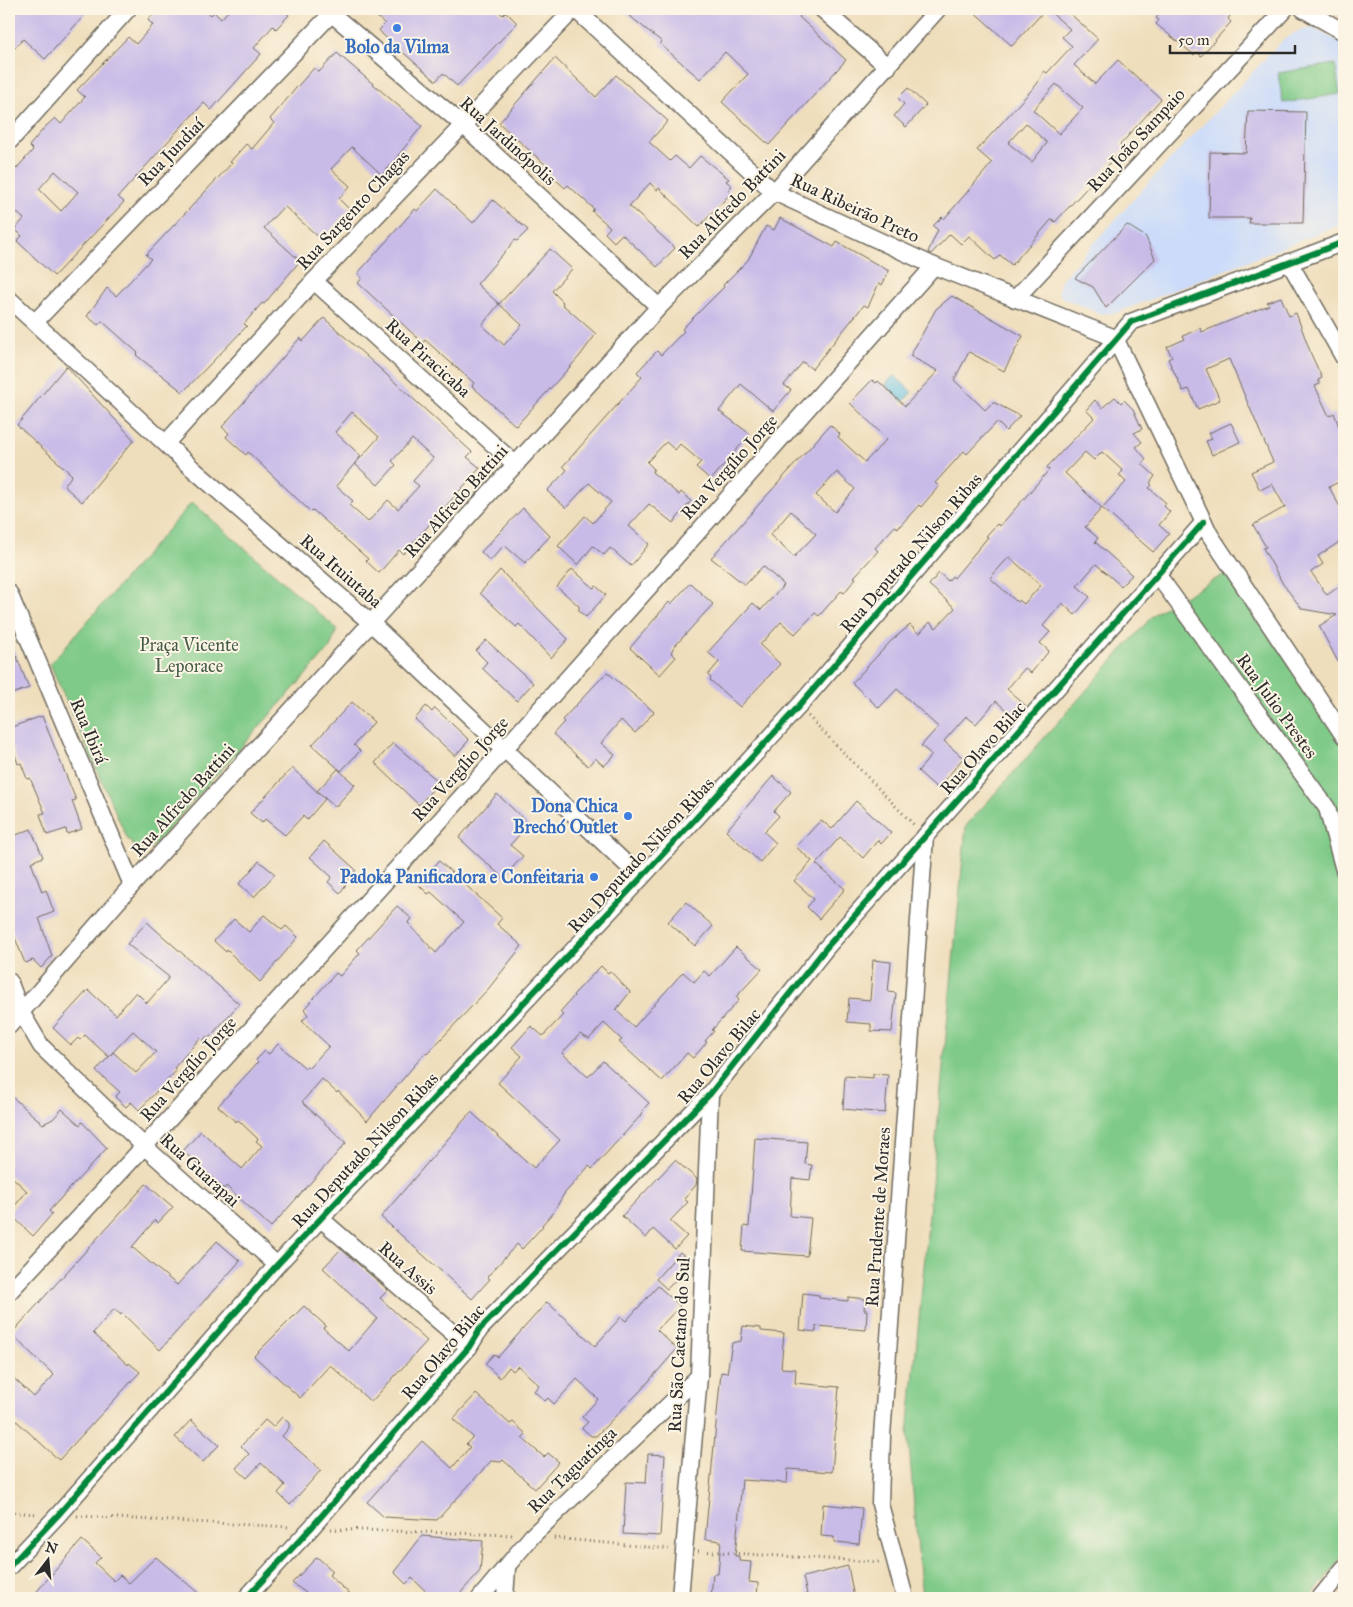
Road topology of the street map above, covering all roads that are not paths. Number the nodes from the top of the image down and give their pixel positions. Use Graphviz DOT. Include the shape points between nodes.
graph roads {
  1 [pos="128,9"];
  2 [pos="574,9"];
  3 [pos="822,9"];
  4 [pos="938,9"];
  5 [pos="1285,9"];
  6 [pos="1303,9"];
  7 [pos="331,10"];
  8 [pos="1344,32"];
  9 [pos="888,67"];
  10 [pos="462,124"];
  11 [pos="9,142"];
  12 [pos="774,192"];
  13 [pos="1344,242"];
  14 [pos="1289,262"];
  15 [pos="934,266"];
  16 [pos="314,281"];
  17 [pos="9,299"];
  18 [pos="1016,300"];
  19 [pos="659,307"];
  20 [pos="35,322"];
  21 [pos="1115,338"];
  22 [pos="1344,358"];
  23 [pos="166,443"];
  24 [pos="516,465"];
  25 [pos="1204,522"];
  26 [pos="1157,574"];
  27 [pos="9,593"];
  28 [pos="371,624"];
  29 [pos="1344,736"];
  30 [pos="504,751"];
  31 [pos="924,836"];
  32 [pos="1344,870"];
  33 [pos="641,878"];
  34 [pos="132,885"];
  35 [pos="9,980"];
  36 [pos="21,1012"];
  37 [pos="9,1026"];
  38 [pos="710,1094"];
  39 [pos="145,1147"];
  40 [pos="321,1219"];
  41 [pos="277,1265"];
  42 [pos="9,1292"];
  43 [pos="469,1347"];
  44 [pos="699,1376"];
  45 [pos="9,1567"];
  46 [pos="507,1568"];
  47 [pos="1344,1568"];
  48 [pos="246,1598"];
  49 [pos="480,1598"];
  50 [pos="505,1598"];
  51 [pos="680,1598"];
  52 [pos="905,1598"];
  53 [pos="1320,1598"];
  1 -- 11 [label="street"];
  2 -- 10 [label="street, Rua Sargento Chagas"];
  2 -- 12 [label="street, Rua Ribeirão Preto"];
  3 -- 9 [label="street"];
  4 -- 9 [label="street, Rua Alfredo Battini"];
  5 -- 18 [label="street, Rua João Sampaio"];
  6 -- 8 [label="street"];
  7 -- 10 [label="street, Rua Jardinópolis"];
  7 -- 20 [label="street, Rua Jundiaí"];
  9 -- 12 [label="street, Rua Alfredo Battini"];
  10 -- 16 [label="street, Rua Sargento Chagas"];
  10 -- 19 [label="street, Rua Jardinópolis"];
  12 -- 15 [label="street, Rua Ribeirão Preto"];
  12 -- 19 [label="street, Rua Alfredo Battini"];
  13 -- 14 [label="street, Rua Deputado Nilson Ribas"];
  14 -- 21 [label="street, Rua Deputado Nilson Ribas" via="1131,322"];
  14 -- 22 [label="street"];
  15 -- 18 [label="street, Rua Ribeirão Preto"];
  15 -- 30 [label="street, Rua Vergílio Jorge"];
  16 -- 23 [label="street, Rua Sargento Chagas"];
  16 -- 24 [label="street, Rua Piracicaba"];
  17 -- 20 [label="street, Rua Ituiutaba"];
  18 -- 21 [label="street, Rua Ribeirão Preto"];
  19 -- 24 [label="street, Rua Alfredo Battini"];
  20 -- 23 [label="street, Rua Ituiutaba"];
  21 -- 25 [label="street"];
  21 -- 33 [label="street, Rua Deputado Nilson Ribas" via="799,706"];
  23 -- 28 [label="street, Rua Ituiutaba"];
  24 -- 28 [label="street, Rua Alfredo Battini"];
  25 -- 26 [label="street, Rua Olavo Bilac"];
  25 -- 29 [label="street"];
  26 -- 31 [label="street, Rua Olavo Bilac"];
  26 -- 32 [label="street, Rua Julio Prestes" via="1326,808"];
  27 -- 34 [label="street, Rua Ibirá"];
  28 -- 30 [label="street, Rua Ituiutaba"];
  28 -- 34 [label="street, Rua Alfredo Battini"];
  30 -- 33 [label="street, Rua Ituiutaba"];
  30 -- 39 [label="street, Rua Vergílio Jorge"];
  31 -- 38 [label="street, Rua Olavo Bilac" via="826,948"];
  31 -- 52 [label="street, Rua Prudente de Moraes" via="880,1504"];
  33 -- 40 [label="street, Rua Deputado Nilson Ribas"];
  34 -- 36 [label="street, Rua Alfredo Battini"];
  35 -- 36 [label="street, Rua Guarapai"];
  36 -- 37 [label="street, Rua Alfredo Battini"];
  36 -- 39 [label="street, Rua Guarapai" via="41,1046"];
  38 -- 43 [label="street, Rua Olavo Bilac" via="480,1329"];
  38 -- 44 [label="street, Rua São Caetano do Sul"];
  39 -- 41 [label="street, Rua Guarapai"];
  39 -- 42 [label="street, Rua Vergílio Jorge"];
  40 -- 41 [label="street, Rua Deputado Nilson Ribas"];
  40 -- 43 [label="street, Rua Assis"];
  41 -- 45 [label="street, Rua Deputado Nilson Ribas"];
  43 -- 48 [label="street, Rua Olavo Bilac"];
  44 -- 46 [label="street, Rua Taguatinga" via="532,1536"];
  44 -- 51 [label="street, Rua São Caetano do Sul"];
  46 -- 49 [label="street, Rua Taguatinga"];
  46 -- 50 [label="street"];
  47 -- 53 [label="street"];
}
